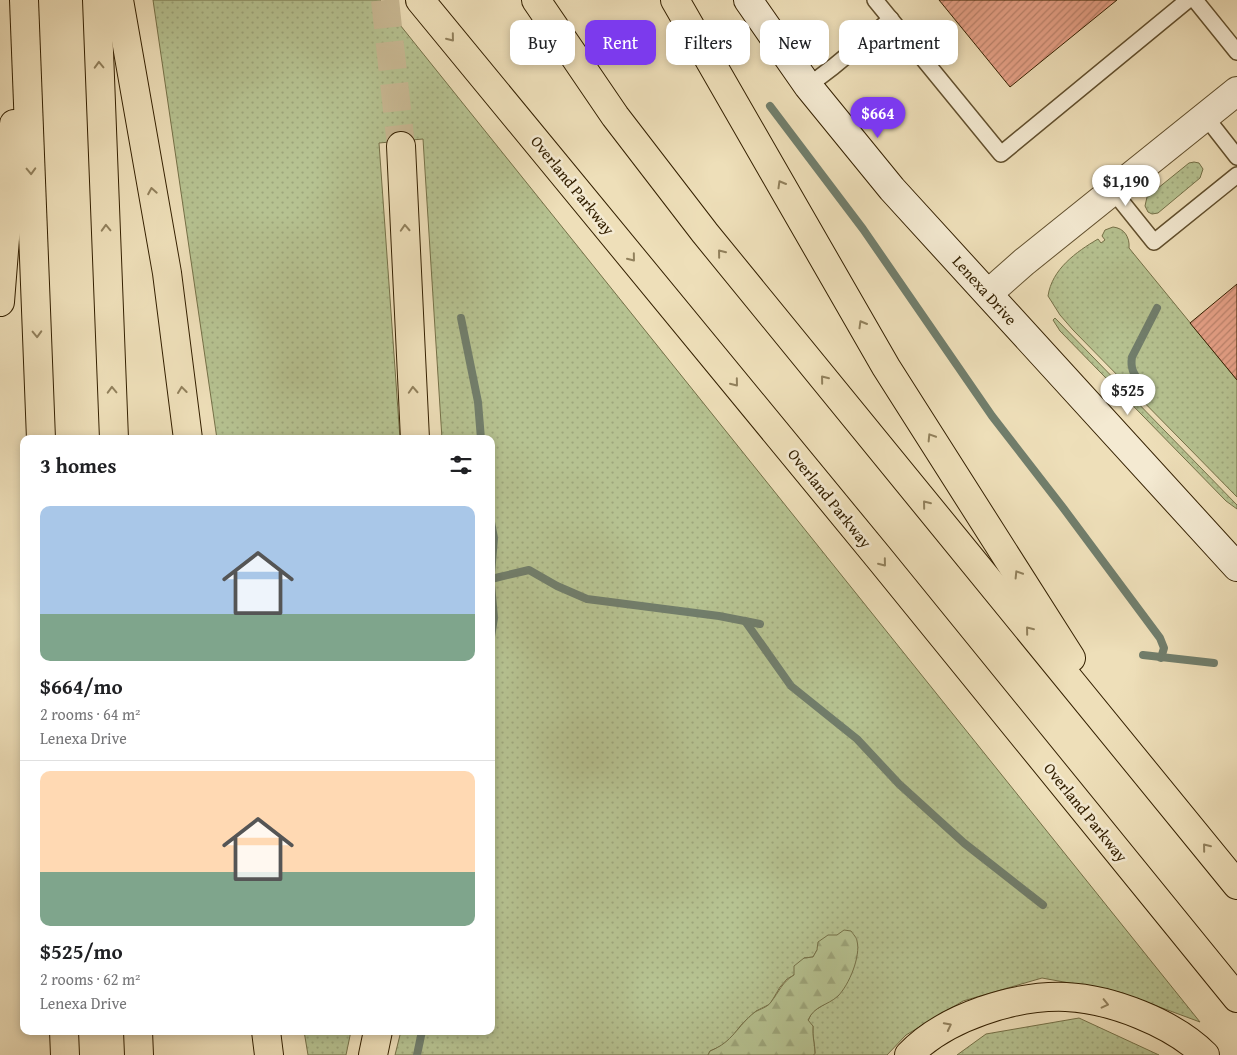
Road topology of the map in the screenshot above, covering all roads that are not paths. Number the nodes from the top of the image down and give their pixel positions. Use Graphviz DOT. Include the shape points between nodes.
graph roads {
  1 [pos="24,0"];
  2 [pos="97,0"];
  3 [pos="119,0"];
  4 [pos="420,0"];
  5 [pos="536,0"];
  6 [pos="675,0"];
  7 [pos="748,0"];
  8 [pos="875,0"];
  9 [pos="1188,0"];
  10 [pos="1195,0"];
  11 [pos="891,19"];
  12 [pos="1237,52"];
  13 [pos="808,86"];
  14 [pos="1237,91"];
  15 [pos="1205,116"];
  16 [pos="401,146"];
  17 [pos="1237,157"];
  18 [pos="1237,175"];
  19 [pos="1113,191"];
  20 [pos="988,294"];
  21 [pos="0,302"];
  22 [pos="41,435"];
  23 [pos="114,435"];
  24 [pos="187,435"];
  25 [pos="415,435"];
  26 [pos="1237,566"];
  27 [pos="1138,763"];
  28 [pos="1237,885"];
  29 [pos="1237,998"];
  30 [pos="64,1035"];
  31 [pos="138,1035"];
  32 [pos="266,1035"];
  33 [pos="377,1035"];
  34 [pos="65,1055"];
  35 [pos="139,1055"];
  36 [pos="269,1055"];
  37 [pos="373,1055"];
  38 [pos="909,1055"];
  39 [pos="1205,1055"];
  1 -- 21 [label="highway"];
  1 -- 22 [label="highway, one-way"];
  23 -- 2 [label="highway, one-way"];
  24 -- 3 [label="highway, one-way" via="167,273"];
  4 -- 29 [label="highway, Overland Parkway, one-way"];
  27 -- 5 [label="highway, one-way" via="705,233 615,116"];
  27 -- 6 [label="highway, one-way" via="886,367"];
  7 -- 13 [label="street, Lenexa Drive"];
  8 -- 11 [label="lane"];
  9 -- 11 [label="lane" via="1001,154"];
  10 -- 12 [label="lane"];
  11 -- 13 [label="lane"];
  13 -- 20 [label="street, Lenexa Drive" via="892,189"];
  14 -- 15 [label="street"];
  15 -- 17 [label="lane"];
  15 -- 19 [label="street"];
  25 -- 16 [label="highway, one-way"];
  18 -- 19 [label="lane" via="1154,242"];
  19 -- 20 [label="street"];
  20 -- 26 [label="street, Lenexa Drive"];
  28 -- 27 [label="highway, one-way"];
  30 -- 34 [label="highway"];
  31 -- 35 [label="highway"];
  32 -- 36 [label="highway"];
  33 -- 37 [label="highway"];
  38 -- 39 [label="highway, one-way" via="942,1029 974,1014 1004,1004 1067,997 1130,1010 1166,1026"];
}
